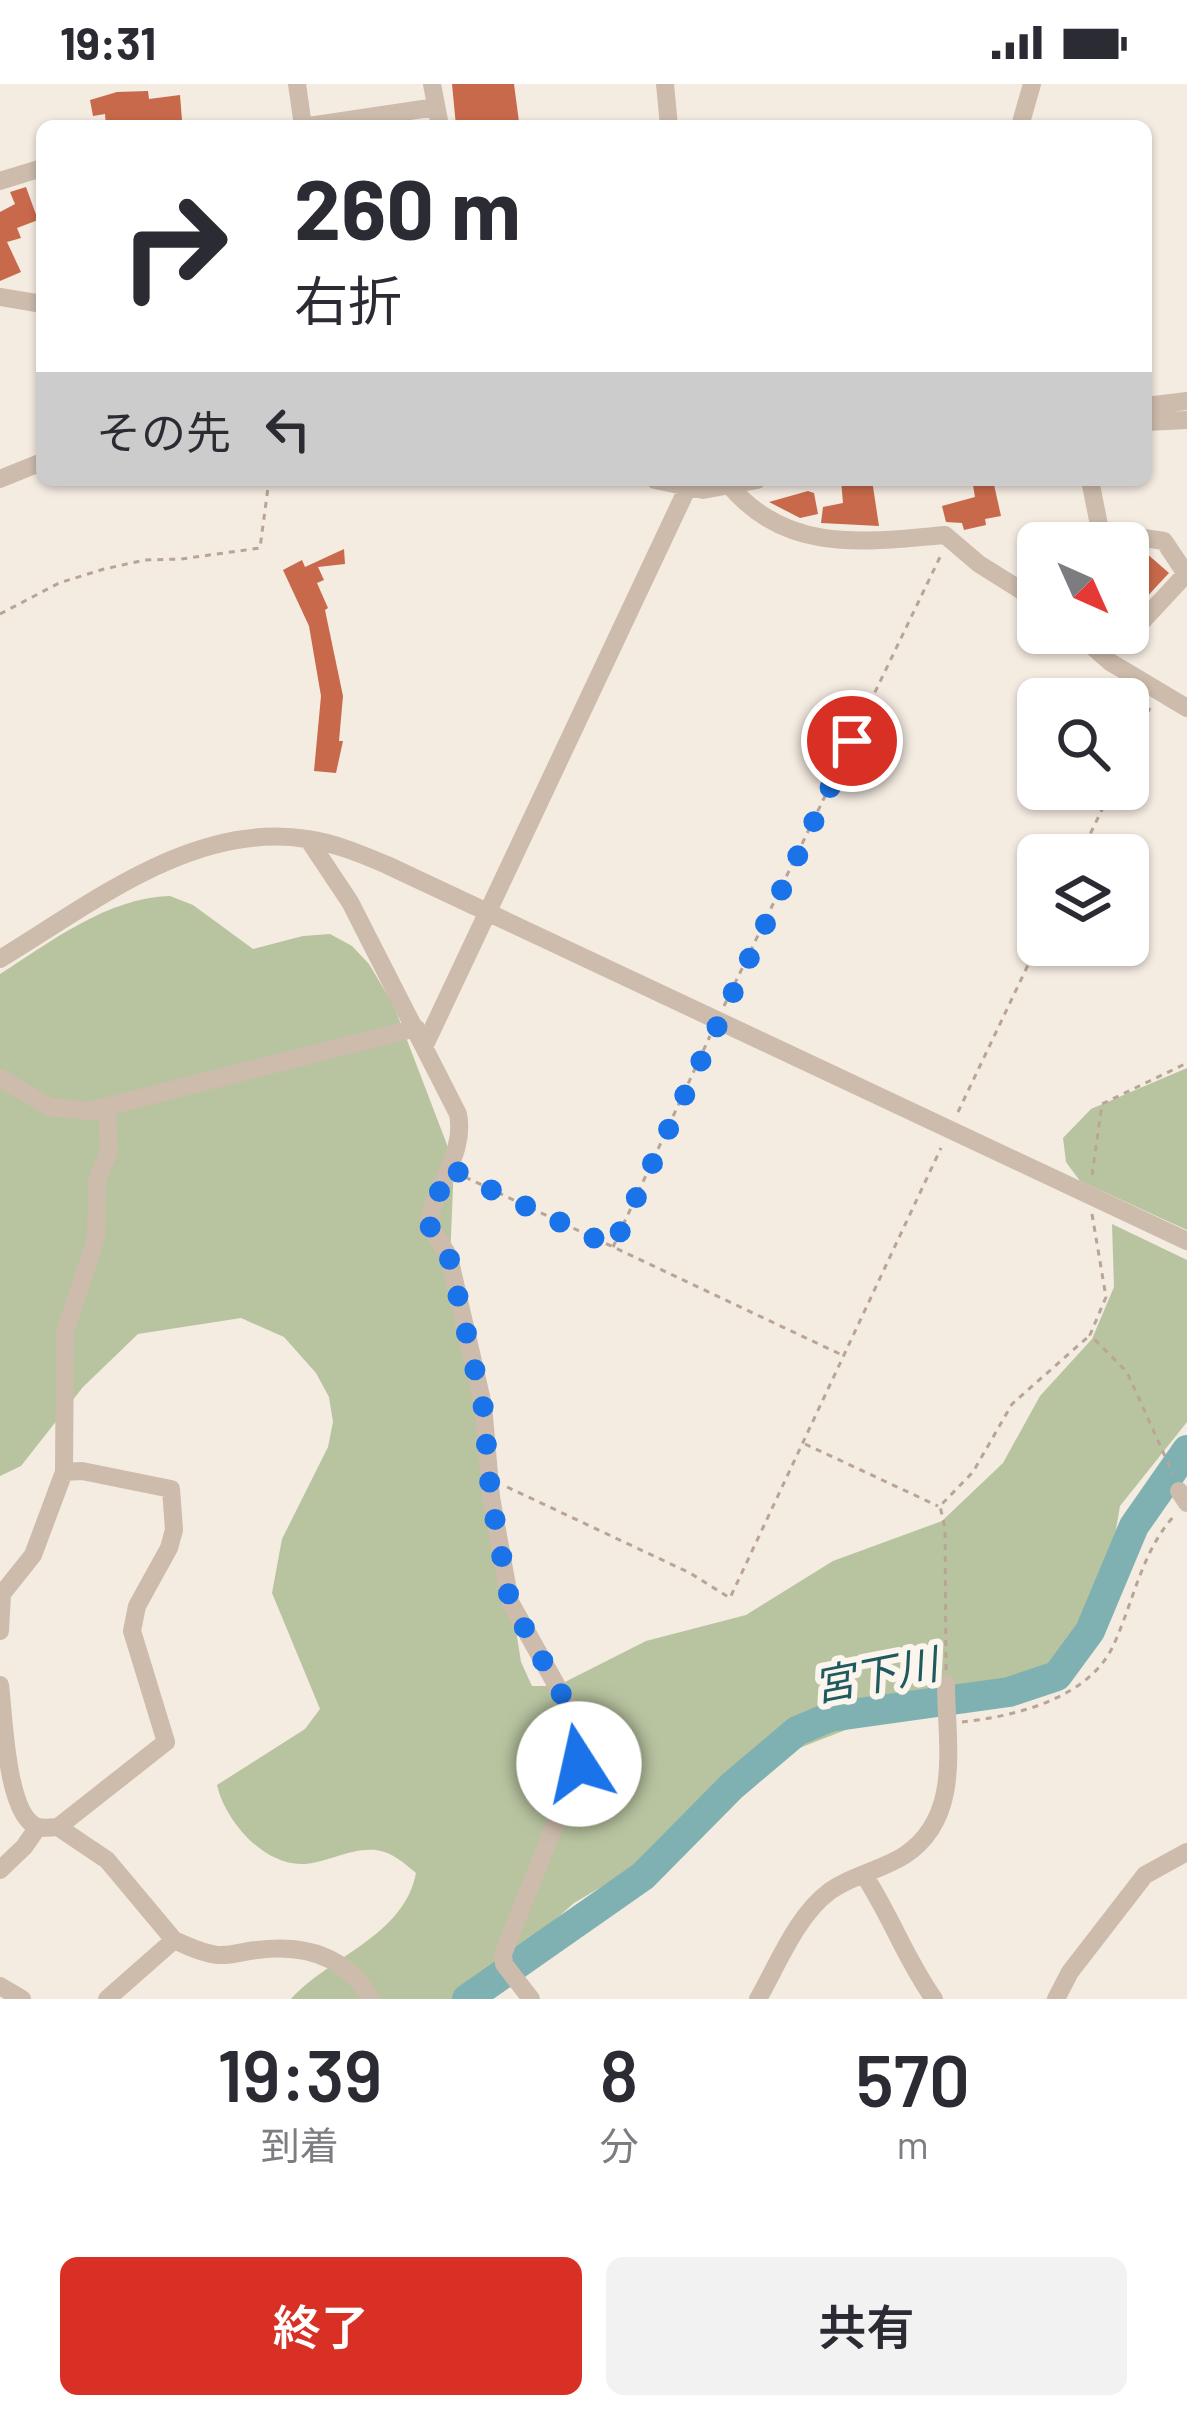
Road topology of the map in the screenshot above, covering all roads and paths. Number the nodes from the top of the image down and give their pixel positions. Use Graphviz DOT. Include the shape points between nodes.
graph roads {
  1 [pos="297,84"];
  2 [pos="432,84"];
  3 [pos="664,84"];
  4 [pos="1032,84"];
  5 [pos="438,116"];
  6 [pos="305,120"];
  7 [pos="385,120"];
  8 [pos="668,120"];
  9 [pos="1022,120"];
  10 [pos="36,170"];
  11 [pos="0,181"];
  12 [pos="0,297"];
  13 [pos="36,303"];
  14 [pos="1187,400"];
  15 [pos="1152,405"];
  16 [pos="1187,420"];
  17 [pos="1152,422"];
  18 [pos="36,464"];
  19 [pos="0,479"];
  20 [pos="268,486"];
  21 [pos="697,486"];
  22 [pos="730,486"];
  23 [pos="1091,486"];
  24 [pos="1098,522"];
  25 [pos="1149,539"];
  26 [pos="949,541"];
  27 [pos="1017,587"];
  28 [pos="0,614"];
  29 [pos="1149,614"];
  30 [pos="1100,654"];
  31 [pos="1159,691"];
  32 [pos="1187,708"];
  33 [pos="1149,712"];
  34 [pos="308,839"];
  35 [pos="488,913"];
  36 [pos="0,959"];
  37 [pos="1028,966"];
  38 [pos="716,1021"];
  39 [pos="420,1036"];
  40 [pos="1187,1063"];
  41 [pos="0,1078"];
  42 [pos="107,1107"];
  43 [pos="950,1129"];
  44 [pos="450,1166"];
  45 [pos="1088,1195"];
  46 [pos="1187,1241"];
  47 [pos="613,1247"];
  48 [pos="1090,1335"];
  49 [pos="843,1356"];
  50 [pos="804,1443"];
  51 [pos="1169,1465"];
  52 [pos="64,1472"];
  53 [pos="490,1479"];
  54 [pos="1183,1497"];
  55 [pos="940,1506"];
  56 [pos="47,1522"];
  57 [pos="0,1573"];
  58 [pos="0,1631"];
  59 [pos="946,1684"];
  60 [pos="0,1685"];
  61 [pos="946,1719"];
  62 [pos="48,1827"];
  63 [pos="1187,1852"];
  64 [pos="0,1870"];
  65 [pos="864,1875"];
  66 [pos="174,1940"];
  67 [pos="0,1986"];
  68 [pos="518,1992"];
  69 [pos="22,1999"];
  70 [pos="107,1999"];
  71 [pos="371,1999"];
  72 [pos="758,1999"];
  73 [pos="934,1999"];
  74 [pos="1056,1999"];
  1 -- 6 [label="street"];
  2 -- 5 [label="street"];
  3 -- 8 [label="street"];
  4 -- 9 [label="street"];
  5 -- 7 [label="street"];
  10 -- 11 [label="street"];
  12 -- 13 [label="street"];
  14 -- 15 [label="street"];
  16 -- 17 [label="street"];
  18 -- 19 [label="street"];
  20 -- 28 [label="path" via="260,548 104,569"];
  21 -- 22 [label="street"];
  21 -- 35 [label="street"];
  22 -- 26 [label="street" via="748,508 801,534"];
  23 -- 24 [label="street"];
  25 -- 29 [label="street" via="1164,541 1186,574"];
  26 -- 27 [label="street"];
  26 -- 38 [label="path"];
  30 -- 31 [label="street"];
  31 -- 32 [label="street"];
  31 -- 33 [label="path"];
  34 -- 35 [label="street"];
  34 -- 36 [label="street" via="247,838 194,850"];
  34 -- 39 [label="street"];
  35 -- 38 [label="street"];
  35 -- 39 [label="street"];
  37 -- 43 [label="path"];
  38 -- 43 [label="street"];
  38 -- 47 [label="path"];
  39 -- 42 [label="street"];
  39 -- 44 [label="street" via="458,1114"];
  40 -- 45 [label="path" via="1102,1104"];
  41 -- 42 [label="street" via="61,1110"];
  42 -- 52 [label="street" via="109,1151 97,1181 95,1238 65,1332"];
  43 -- 45 [label="street"];
  43 -- 49 [label="path"];
  44 -- 47 [label="path"];
  44 -- 53 [label="street" via="429,1225 449,1257 483,1405"];
  45 -- 46 [label="street"];
  45 -- 48 [label="path" via="1106,1297"];
  47 -- 49 [label="path"];
  48 -- 51 [label="path" via="1123,1365"];
  48 -- 55 [label="path" via="1012,1405 973,1472"];
  49 -- 50 [label="path"];
  50 -- 53 [label="path" via="730,1598"];
  50 -- 55 [label="path"];
  52 -- 56 [label="street"];
  52 -- 62 [label="street" via="172,1489 169,1548 133,1630 166,1742"];
  53 -- 68 [label="street" via="510,1602 577,1722 583,1750 503,1954"];
  54 -- 61 [label="path" via="1154,1538 1098,1672 992,1719"];
  55 -- 59 [label="path"];
  56 -- 57 [label="street" via="36,1524"];
  56 -- 58 [label="street" via="2,1594"];
  59 -- 61 [label="street"];
  60 -- 62 [label="street" via="15,1798 26,1817"];
  61 -- 65 [label="street" via="948,1785 936,1823 905,1855"];
  62 -- 64 [label="street"];
  62 -- 66 [label="street" via="107,1860"];
  63 -- 74 [label="street" via="1145,1875"];
  65 -- 72 [label="street" via="827,1892 808,1913"];
  65 -- 73 [label="street"];
  66 -- 70 [label="street"];
  66 -- 71 [label="street" via="222,1956 321,1953 352,1973"];
  67 -- 69 [label="street"];
}
